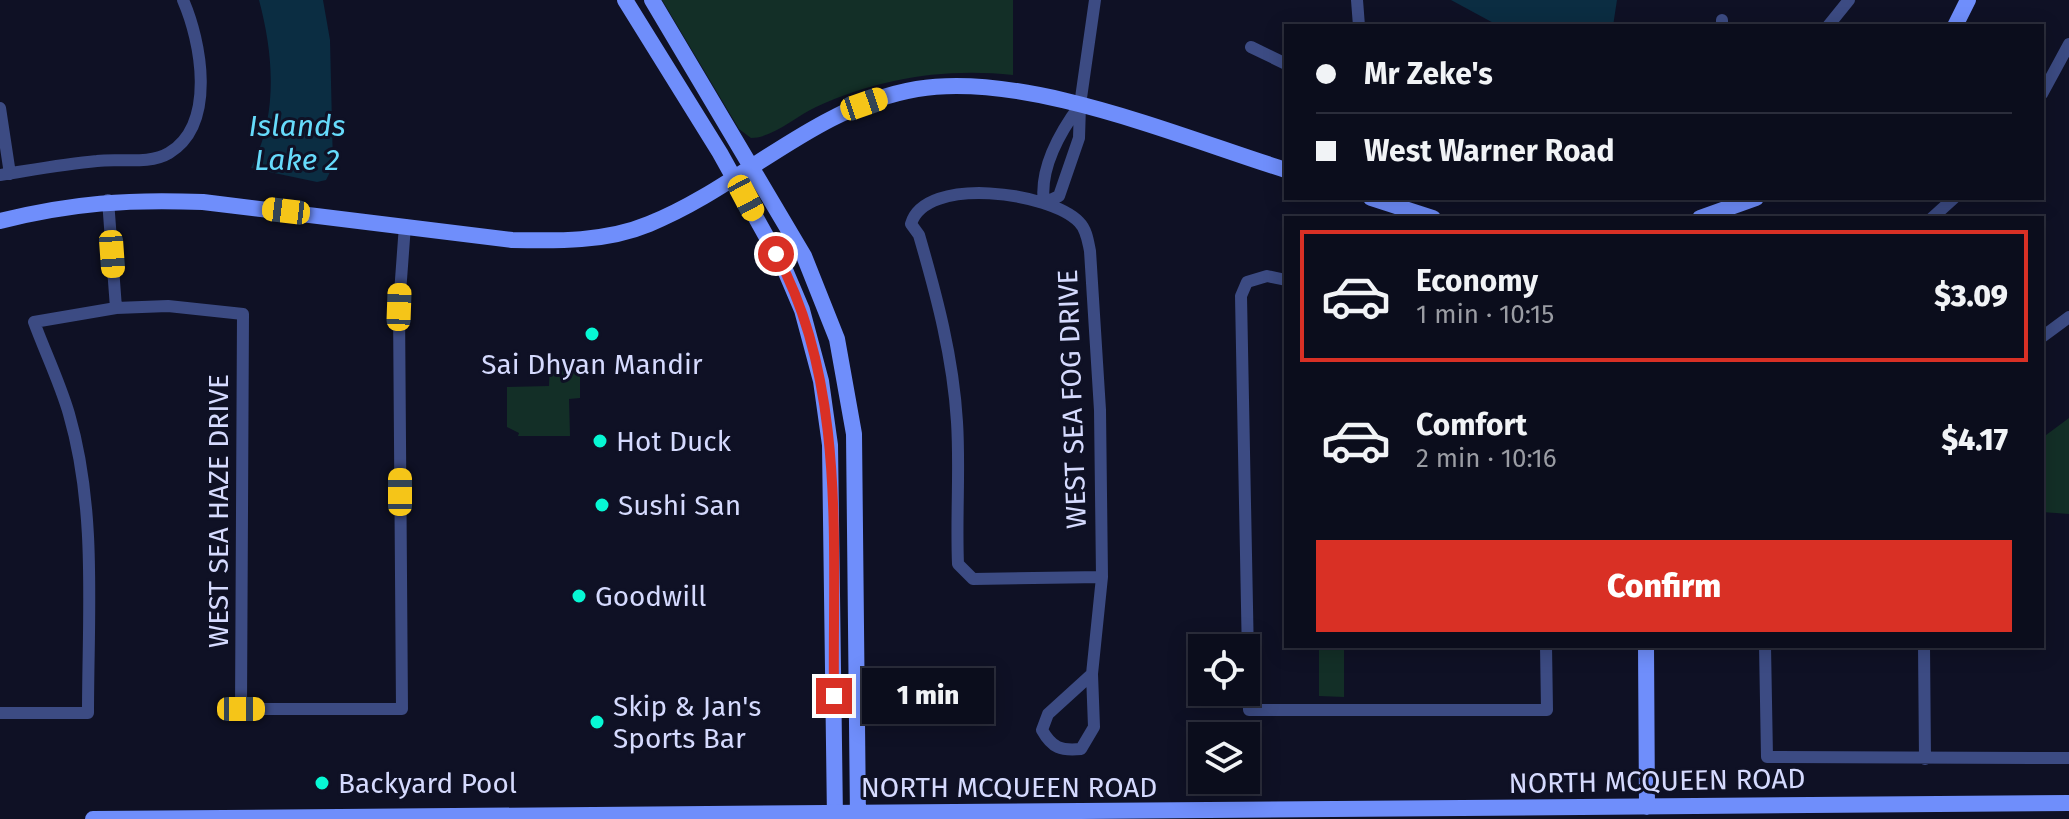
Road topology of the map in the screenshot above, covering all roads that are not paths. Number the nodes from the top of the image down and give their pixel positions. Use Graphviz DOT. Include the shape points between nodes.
graph roads {
  1 [pos="183,0"];
  2 [pos="625,0"];
  3 [pos="652,0"];
  4 [pos="1095,0"];
  5 [pos="1357,0"];
  6 [pos="1849,0"];
  7 [pos="1968,0"];
  8 [pos="1359,24"];
  9 [pos="1830,24"];
  10 [pos="1956,24"];
  11 [pos="2069,44"];
  12 [pos="1251,47"];
  13 [pos="1284,63"];
  14 [pos="2044,90"];
  15 [pos="1080,105"];
  16 [pos="0,108"];
  17 [pos="752,168"];
  18 [pos="1284,169"];
  19 [pos="5,175"];
  20 [pos="734,178"];
  21 [pos="108,200"];
  22 [pos="1377,200"];
  23 [pos="1750,200"];
  24 [pos="1952,200"];
  25 [pos="1044,203"];
  26 [pos="1427,216"];
  27 [pos="1706,216"];
  28 [pos="1934,216"];
  29 [pos="0,221"];
  30 [pos="405,225"];
  31 [pos="1284,280"];
  32 [pos="116,308"];
  33 [pos="2069,317"];
  34 [pos="2044,336"];
  35 [pos="855,455"];
  36 [pos="830,456"];
  37 [pos="1102,577"];
  38 [pos="1546,648"];
  39 [pos="1646,648"];
  40 [pos="1765,648"];
  41 [pos="1924,648"];
  42 [pos="1092,674"];
  43 [pos="0,713"];
  44 [pos="2069,758"];
  45 [pos="1925,759"];
  46 [pos="2069,803"];
  47 [pos="1647,813"];
  48 [pos="1252,815"];
  49 [pos="835,816"];
  50 [pos="631,817"];
  51 [pos="858,817"];
  52 [pos="446,818"];
  53 [pos="93,819"];
  1 -- 19 [label="street" via="194,26 199,105 170,153"];
  2 -- 20 [label="main road"];
  3 -- 17 [label="main road"];
  4 -- 15 [label="street"];
  5 -- 8 [label="street"];
  6 -- 9 [label="street"];
  7 -- 10 [label="main road"];
  11 -- 14 [label="street"];
  12 -- 13 [label="street"];
  15 -- 17 [label="main road" via="1000,88 916,89 834,115"];
  15 -- 18 [label="main road"];
  15 -- 25 [label="street" via="1060,131 1042,186"];
  15 -- 25 [label="street" via="1079,138 1059,196"];
  16 -- 19 [label="street"];
  17 -- 20 [label="main road"];
  17 -- 35 [label="main road" via="824,300 850,400"];
  20 -- 30 [label="main road" via="647,225 608,237 512,240"];
  20 -- 36 [label="main road" via="802,310 821,381"];
  21 -- 29 [label="main road"];
  21 -- 30 [label="main road" via="203,202"];
  21 -- 32 [label="street"];
  22 -- 26 [label="main road"];
  23 -- 27 [label="main road"];
  24 -- 28 [label="street"];
  25 -- 37 [label="street, WEST SEA FOG DRIVE" via="1079,222 1090,251 1100,410"];
  25 -- 37 [label="street" via="959,194 936,198 915,210 911,224 919,235 944,322 952,373 958,564 973,579 982,580"];
  30 -- 32 [label="street, WEST SEA HAZE DRIVE" via="399,307 402,709 241,709 243,314 168,306"];
  31 -- 38 [label="street" via="1267,276 1247,282 1241,296 1249,710 1547,710"];
  32 -- 43 [label="street" via="34,322 69,414 81,472 88,536 88,713"];
  33 -- 34 [label="street"];
  35 -- 36 [label="main road"];
  35 -- 51 [label="main road"];
  36 -- 49 [label="main road"];
  37 -- 42 [label="street, WEST SEA FOG DRIVE"];
  39 -- 47 [label="main road"];
  40 -- 45 [label="street" via="1767,757"];
  41 -- 45 [label="street"];
  42 -- 42 [label="street, WEST SEA FOG DRIVE" via="1048,714 1042,730 1049,744 1064,751 1081,749 1094,727"];
  44 -- 45 [label="street"];
  46 -- 47 [label="main road, NORTH MCQUEEN ROAD"];
  47 -- 48 [label="main road, NORTH MCQUEEN ROAD"];
  48 -- 51 [label="main road, NORTH MCQUEEN ROAD"];
  49 -- 50 [label="main road, NORTH MCQUEEN ROAD"];
  49 -- 51 [label="main road, NORTH MCQUEEN ROAD"];
  50 -- 52 [label="main road, NORTH MCQUEEN ROAD"];
  52 -- 53 [label="main road, NORTH MCQUEEN ROAD"];
}
